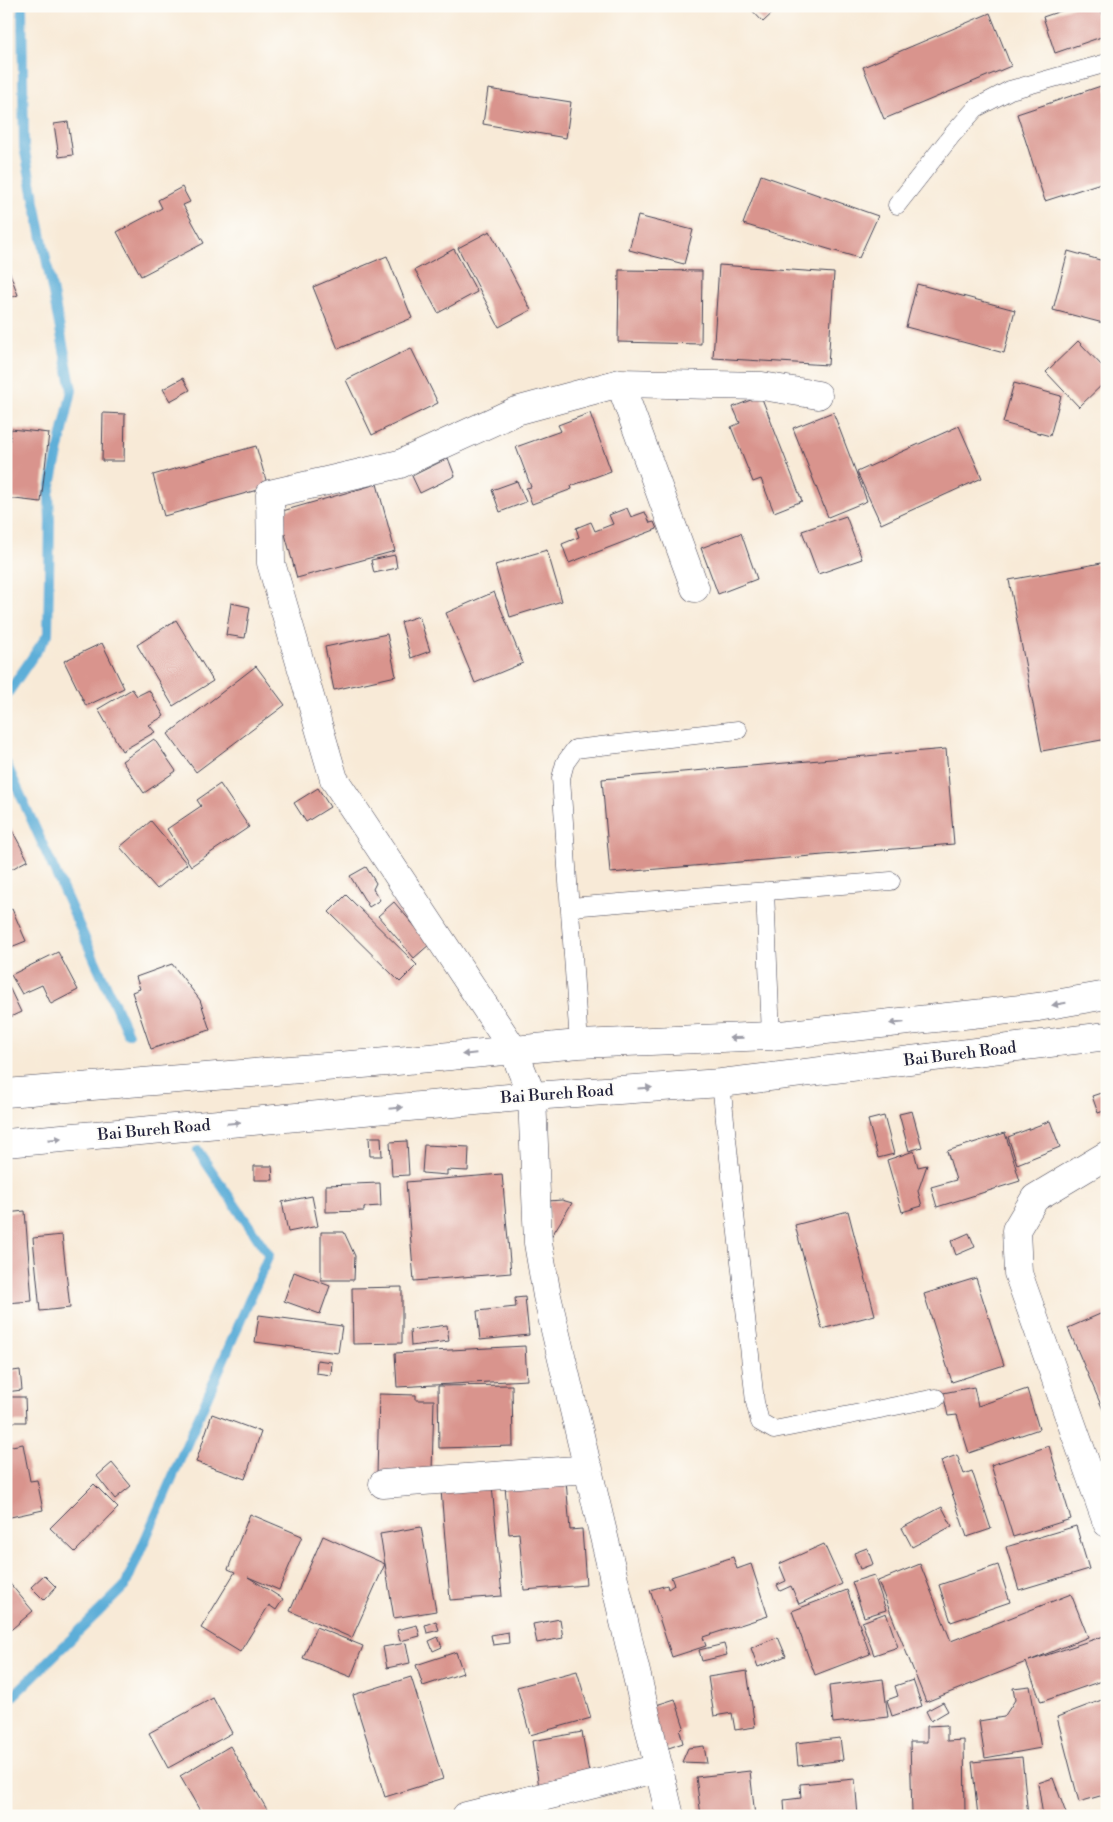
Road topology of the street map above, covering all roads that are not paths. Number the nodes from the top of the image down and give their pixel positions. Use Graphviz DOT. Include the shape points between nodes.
graph roads {
  1 [pos="1107,62"];
  2 [pos="897,205"];
  3 [pos="620,384"];
  4 [pos="818,395"];
  5 [pos="695,588"];
  6 [pos="738,730"];
  7 [pos="890,881"];
  8 [pos="765,891"];
  9 [pos="570,907"];
  10 [pos="1107,996"];
  11 [pos="771,1036"];
  12 [pos="1107,1036"];
  13 [pos="579,1044"];
  14 [pos="513,1049"];
  15 [pos="721,1082"];
  16 [pos="6,1093"];
  17 [pos="532,1096"];
  18 [pos="6,1143"];
  19 [pos="1107,1155"];
  20 [pos="936,1398"];
  21 [pos="588,1469"];
  22 [pos="384,1484"];
  23 [pos="1107,1523"];
  24 [pos="659,1768"];
  25 [pos="466,1816"];
  26 [pos="670,1816"];
  1 -- 2 [label="lane" via="1010,90 976,108"];
  3 -- 4 [label="main road" via="762,386"];
  3 -- 5 [label="main road"];
  3 -- 14 [label="main road" via="516,411 400,464 270,494 271,563 334,778"];
  6 -- 9 [label="lane" via="575,748 565,763 561,778"];
  7 -- 8 [label="lane"];
  8 -- 9 [label="lane"];
  8 -- 11 [label="lane"];
  9 -- 13 [label="lane"];
  10 -- 11 [label="main road, one-way" via="1038,1007"];
  11 -- 13 [label="main road, one-way"];
  12 -- 15 [label="main road, Bai Bureh Road"];
  13 -- 14 [label="main road"];
  14 -- 16 [label="main road, one-way"];
  14 -- 17 [label="main road"];
  17 -- 15 [label="main road, Bai Bureh Road, one-way"];
  15 -- 20 [label="lane" via="755,1402 760,1422 774,1430"];
  18 -- 17 [label="main road, Bai Bureh Road, one-way"];
  17 -- 21 [label="main road" via="538,1243 547,1296"];
  19 -- 23 [label="main road" via="1035,1198 1016,1230 1018,1273"];
  21 -- 22 [label="main road"];
  21 -- 24 [label="main road"];
  24 -- 25 [label="main road"];
  24 -- 26 [label="main road"];
}
